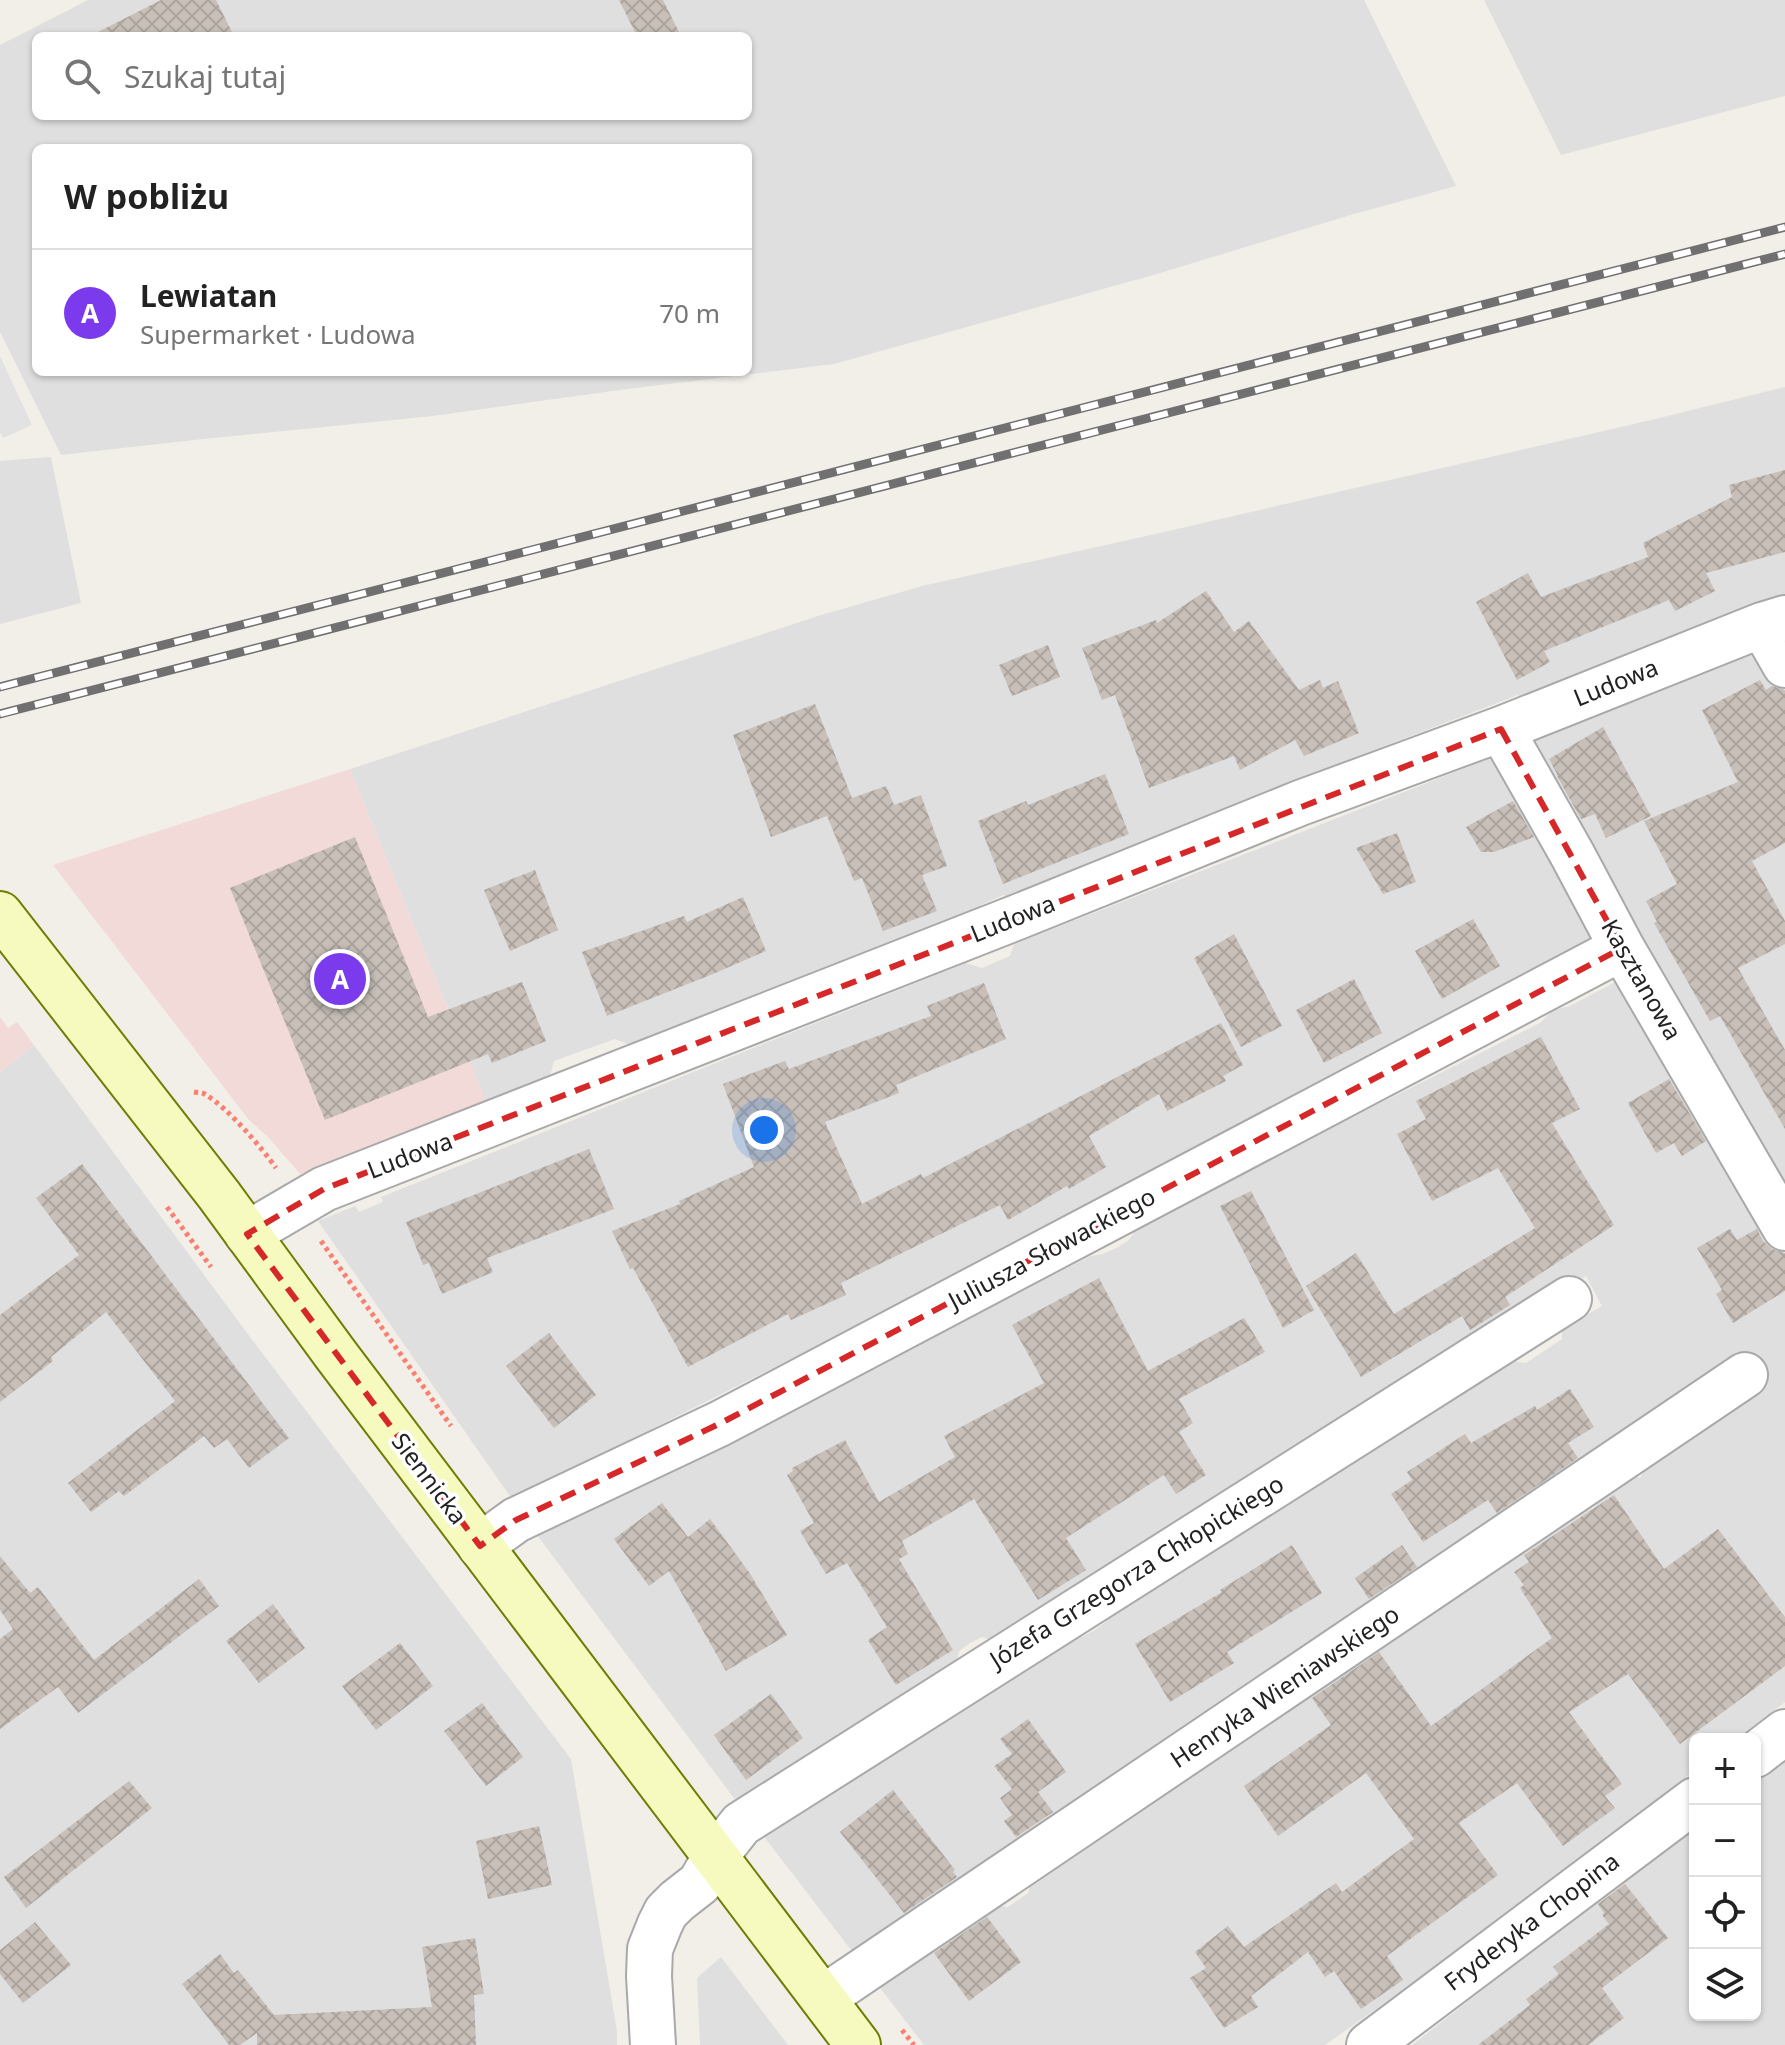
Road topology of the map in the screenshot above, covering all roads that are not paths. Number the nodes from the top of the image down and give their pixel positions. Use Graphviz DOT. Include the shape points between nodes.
graph roads {
  1 [pos="1774,622"];
  2 [pos="1785,665"];
  3 [pos="1501,729"];
  4 [pos="0,914"];
  5 [pos="1622,948"];
  6 [pos="1785,1228"];
  7 [pos="247,1234"];
  8 [pos="1569,1299"];
  9 [pos="1745,1375"];
  10 [pos="480,1546"];
  11 [pos="1785,1732"];
  12 [pos="1761,1750"];
  13 [pos="1689,1805"];
  14 [pos="715,1857"];
  15 [pos="823,1998"];
  16 [pos="653,2045"];
  17 [pos="858,2045"];
  18 [pos="1369,2045"];
  1 -- 2 [label="street"];
  1 -- 3 [label="street, Ludowa"];
  3 -- 5 [label="street, Kasztanowa"];
  3 -- 7 [label="street, Ludowa" via="1300,803 324,1189"];
  4 -- 7 [label="main road, Siennicka"];
  5 -- 6 [label="street, Kasztanowa"];
  5 -- 10 [label="street, Juliusza Słowackiego" via="719,1424 516,1520"];
  7 -- 10 [label="main road, Siennicka"];
  8 -- 14 [label="street, Józefa Grzegorza Chłopickiego" via="741,1824"];
  9 -- 15 [label="street, Henryka Wieniawskiego"];
  10 -- 14 [label="main road, Siennicka"];
  11 -- 12 [label="street"];
  13 -- 18 [label="street, Fryderyka Chopina"];
  14 -- 15 [label="main road, Siennicka"];
  14 -- 16 [label="street, Józefa Grzegorza Chłopickiego" via="700,1883 666,1912 650,1949"];
  15 -- 17 [label="main road, Siennicka"];
}
